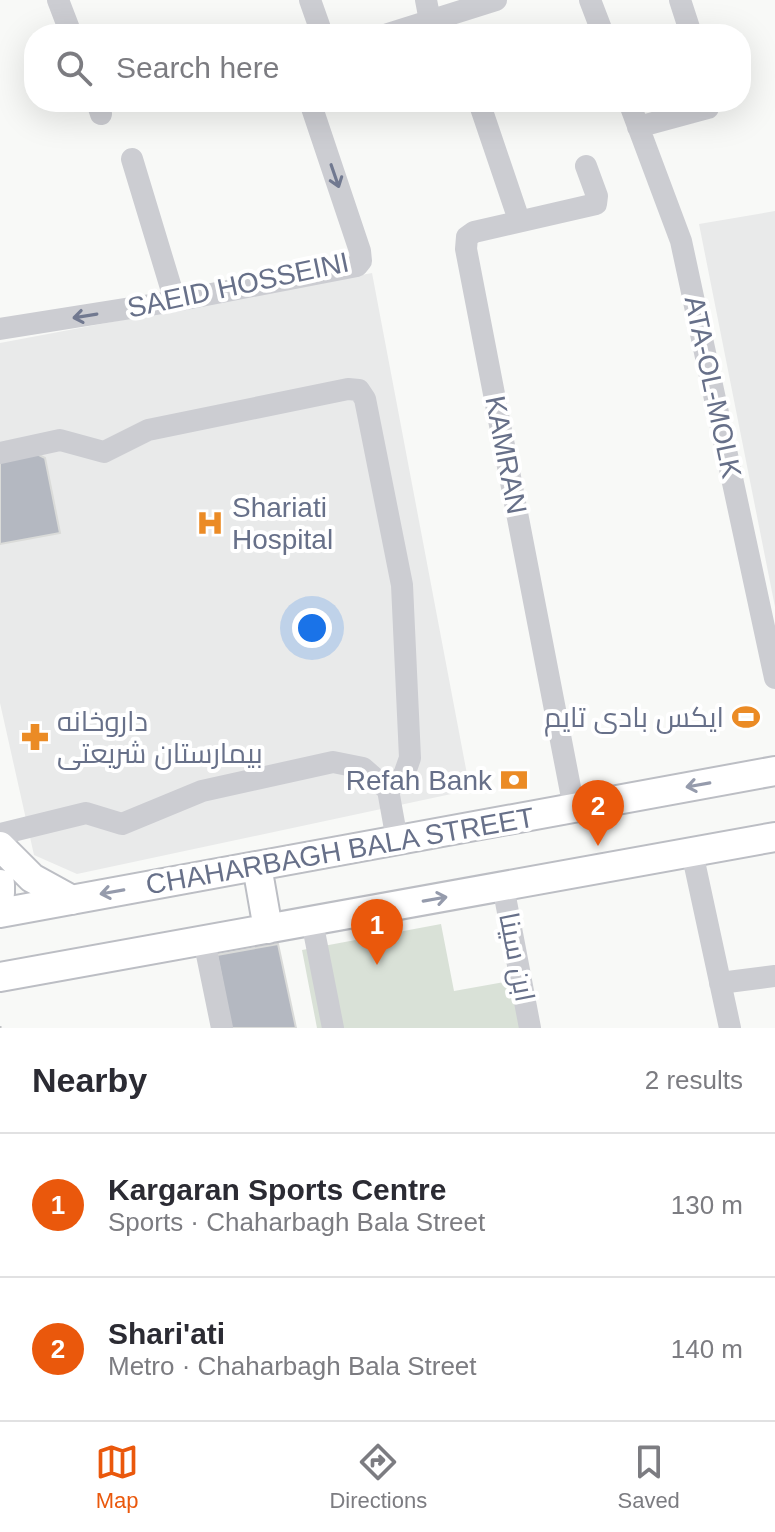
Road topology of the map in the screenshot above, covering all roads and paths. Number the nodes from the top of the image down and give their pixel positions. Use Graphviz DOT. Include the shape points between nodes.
graph roads {
  1 [pos="58,0"];
  2 [pos="310,0"];
  3 [pos="496,0"];
  4 [pos="590,0"];
  5 [pos="680,0"];
  6 [pos="428,10"];
  7 [pos="67,24"];
  8 [pos="318,24"];
  9 [pos="405,24"];
  10 [pos="599,24"];
  11 [pos="688,24"];
  12 [pos="313,112"];
  13 [pos="482,112"];
  14 [pos="633,112"];
  15 [pos="693,112"];
  16 [pos="638,127"];
  17 [pos="132,159"];
  18 [pos="586,166"];
  19 [pos="519,220"];
  20 [pos="175,301"];
  21 [pos="0,329"];
  22 [pos="0,453"];
  23 [pos="775,678"];
  24 [pos="775,771"];
  25 [pos="388,790"];
  26 [pos="574,808"];
  27 [pos="0,834"];
  28 [pos="775,837"];
  29 [pos="397,840"];
  30 [pos="0,846"];
  31 [pos="692,852"];
  32 [pos="257,866"];
  33 [pos="0,884"];
  34 [pos="503,886"];
  35 [pos="0,893"];
  36 [pos="72,900"];
  37 [pos="0,913"];
  38 [pos="312,921"];
  39 [pos="268,929"];
  40 [pos="204,940"];
  41 [pos="775,976"];
  42 [pos="0,977"];
  43 [pos="720,983"];
  44 [pos="222,1028"];
  45 [pos="333,1028"];
  46 [pos="530,1028"];
  47 [pos="730,1028"];
  1 -- 7 [label="street"];
  2 -- 8 [label="street"];
  3 -- 6 [label="street"];
  4 -- 10 [label="street"];
  5 -- 11 [label="street"];
  6 -- 9 [label="street"];
  12 -- 20 [label="street, SAEID HOSSEINI, one-way" via="361,261 357,266"];
  13 -- 19 [label="street"];
  14 -- 16 [label="street, ATA-OL-MOLK"];
  15 -- 16 [label="street"];
  16 -- 23 [label="street, ATA-OL-MOLK" via="681,241"];
  17 -- 20 [label="street"];
  18 -- 19 [label="street, KAMRAN" via="596,204"];
  19 -- 26 [label="street, KAMRAN" via="474,232 467,237 466,249"];
  20 -- 21 [label="street, SAEID HOSSEINI, one-way"];
  22 -- 25 [label="street" via="60,440 104,452 148,430 348,389 363,394 402,585 410,758 404,775"];
  24 -- 26 [label="main road, CHAHARBAGH BALA STREET, one-way"];
  25 -- 27 [label="street" via="363,768 333,762 202,791 129,822 115,824 86,813"];
  25 -- 29 [label="street"];
  26 -- 29 [label="main road, CHAHARBAGH BALA STREET"];
  28 -- 31 [label="main road"];
  29 -- 32 [label="main road, CHAHARBAGH BALA STREET"];
  30 -- 36 [label="main road" via="32,878"];
  31 -- 34 [label="main road"];
  31 -- 43 [label="street"];
  32 -- 36 [label="main road, CHAHARBAGH BALA STREET, one-way"];
  32 -- 39 [label="main road"];
  33 -- 35 [label="main road"];
  38 -- 34 [label="main road, one-way"];
  34 -- 46 [label="street, ابن سینا"];
  36 -- 37 [label="main road, CHAHARBAGH BALA STREET"];
  38 -- 39 [label="main road"];
  38 -- 45 [label="street"];
  39 -- 40 [label="main road"];
  40 -- 42 [label="main road"];
  40 -- 44 [label="street"];
  41 -- 43 [label="street"];
  43 -- 47 [label="street"];
}
